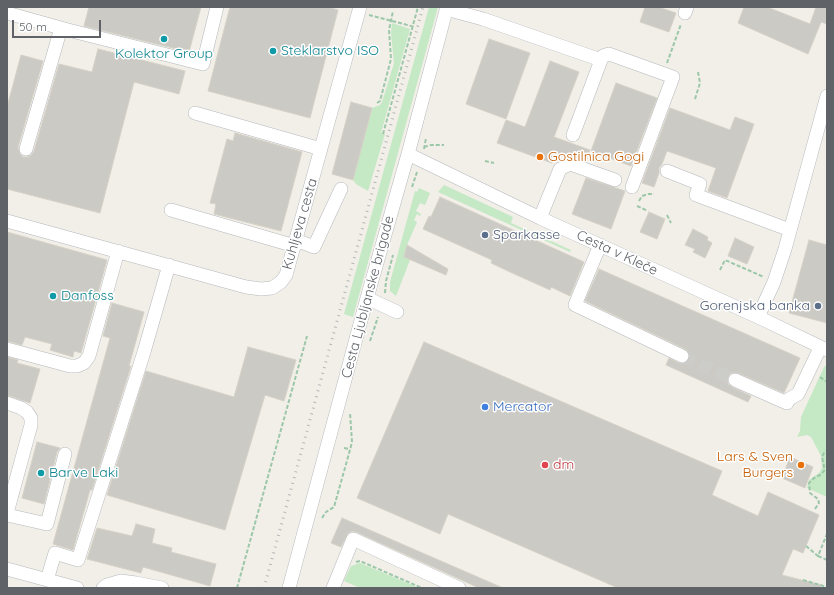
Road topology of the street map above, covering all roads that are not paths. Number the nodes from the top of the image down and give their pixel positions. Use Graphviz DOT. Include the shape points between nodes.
graph roads {
  1 [pos="217,7"];
  2 [pos="358,8"];
  3 [pos="446,8"];
  4 [pos="7,13"];
  5 [pos="61,28"];
  6 [pos="601,60"];
  7 [pos="827,96"];
  8 [pos="196,113"];
  9 [pos="573,135"];
  10 [pos="321,148"];
  11 [pos="26,149"];
  12 [pos="408,154"];
  13 [pos="667,171"];
  14 [pos="615,180"];
  15 [pos="632,187"];
  16 [pos="341,189"];
  17 [pos="171,210"];
  18 [pos="540,218"];
  19 [pos="7,221"];
  20 [pos="790,230"];
  21 [pos="296,243"];
  22 [pos="600,245"];
  23 [pos="118,251"];
  24 [pos="169,265"];
  25 [pos="367,298"];
  26 [pos="397,312"];
  27 [pos="758,317"];
  28 [pos="7,349"];
  29 [pos="824,349"];
  30 [pos="682,356"];
  31 [pos="735,380"];
  32 [pos="7,403"];
  33 [pos="65,454"];
  34 [pos="7,514"];
  35 [pos="7,569"];
  36 [pos="47,580"];
  37 [pos="77,588"];
  38 [pos="103,588"];
  39 [pos="162,588"];
  40 [pos="289,588"];
  41 [pos="333,588"];
  42 [pos="459,588"];
  1 -- 5 [label="street" via="203,64"];
  2 -- 10 [label="street, Kuhljeva cesta"];
  3 -- 6 [label="street"];
  3 -- 12 [label="street, Cesta Ljubljanske brigade"];
  4 -- 5 [label="street"];
  5 -- 11 [label="street"];
  6 -- 9 [label="street"];
  6 -- 15 [label="street" via="603,56 610,54 673,77"];
  7 -- 20 [label="street"];
  8 -- 10 [label="street"];
  10 -- 21 [label="street, Kuhljeva cesta"];
  12 -- 18 [label="street, Cesta v Kleče"];
  12 -- 25 [label="street, Cesta Ljubljanske brigade"];
  13 -- 20 [label="street" via="700,184 696,195"];
  14 -- 18 [label="street" via="570,164 560,169"];
  16 -- 21 [label="street" via="314,246"];
  17 -- 21 [label="street"];
  18 -- 22 [label="street, Cesta v Kleče"];
  19 -- 23 [label="street, Kuhljeva cesta"];
  20 -- 27 [label="street" via="774,282"];
  21 -- 24 [label="street, Kuhljeva cesta" via="286,275 272,288 246,286"];
  22 -- 27 [label="street, Cesta v Kleče"];
  22 -- 30 [label="street" via="575,305"];
  23 -- 24 [label="street, Kuhljeva cesta"];
  23 -- 28 [label="street" via="89,356 84,363 70,366"];
  24 -- 36 [label="street" via="78,560 55,553"];
  25 -- 26 [label="street"];
  25 -- 40 [label="street, Cesta Ljubljanske brigade"];
  27 -- 29 [label="street, Cesta v Kleče"];
  29 -- 31 [label="street" via="798,394 789,399 787,404"];
  32 -- 34 [label="street" via="21,408 31,418"];
  33 -- 34 [label="street" via="47,524"];
  35 -- 36 [label="street"];
  36 -- 37 [label="street"];
  38 -- 39 [label="street" via="121,582"];
  41 -- 42 [label="street" via="353,539"];
}
